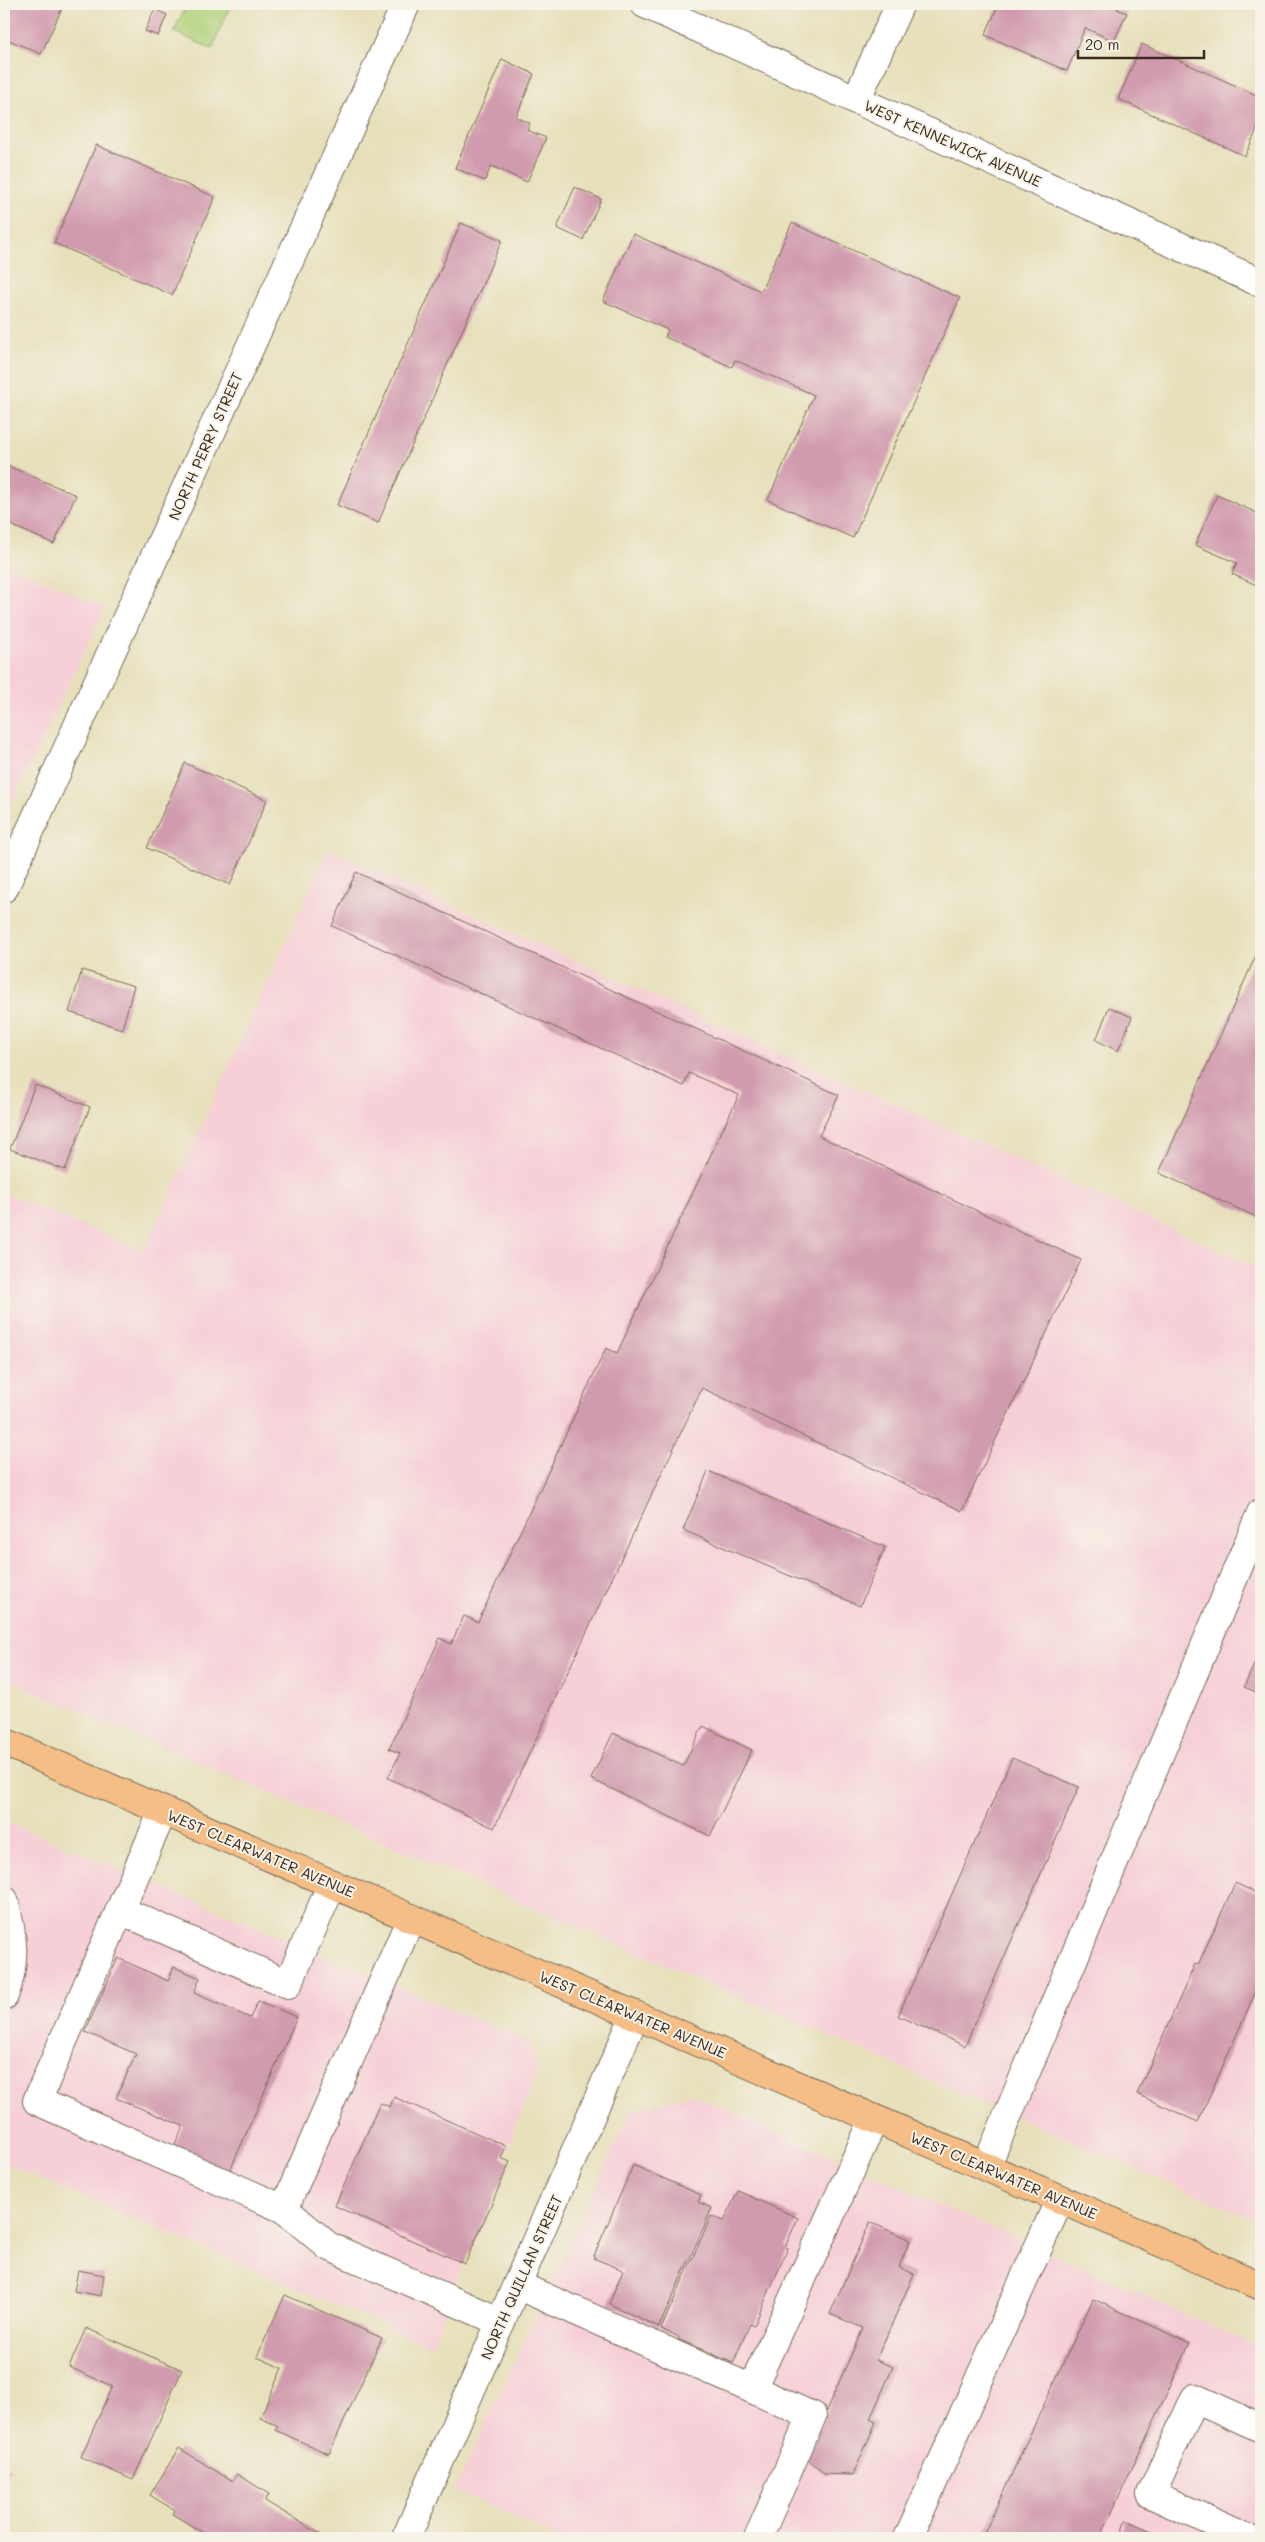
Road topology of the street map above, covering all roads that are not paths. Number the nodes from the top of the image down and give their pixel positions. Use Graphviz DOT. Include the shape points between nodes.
graph roads {
  1 [pos="406,4"];
  2 [pos="645,4"];
  3 [pos="900,4"];
  4 [pos="856,100"];
  5 [pos="1261,283"];
  6 [pos="4,888"];
  7 [pos="1261,1513"];
  8 [pos="5,1744"];
  9 [pos="163,1811"];
  10 [pos="332,1884"];
  11 [pos="4,1900"];
  12 [pos="120,1910"];
  13 [pos="411,1918"];
  14 [pos="4,1996"];
  15 [pos="635,2015"];
  16 [pos="874,2119"];
  17 [pos="986,2167"];
  18 [pos="1060,2199"];
  19 [pos="284,2208"];
  20 [pos="517,2285"];
  21 [pos="1261,2286"];
  22 [pos="501,2322"];
  23 [pos="752,2389"];
  24 [pos="1261,2428"];
  25 [pos="406,2538"];
  26 [pos="758,2538"];
  27 [pos="908,2538"];
  28 [pos="1247,2538"];
  1 -- 6 [label="street, NORTH PERRY STREET"];
  2 -- 4 [label="street, WEST KENNEWICK AVENUE"];
  3 -- 4 [label="street"];
  4 -- 5 [label="street, WEST KENNEWICK AVENUE"];
  7 -- 17 [label="street"];
  8 -- 9 [label="main road, WEST CLEARWATER AVENUE"];
  9 -- 10 [label="main road, WEST CLEARWATER AVENUE"];
  9 -- 12 [label="street"];
  10 -- 12 [label="street" via="288,1984"];
  10 -- 13 [label="main road, WEST CLEARWATER AVENUE"];
  11 -- 14 [label="street" via="11,1929 13,1967"];
  12 -- 19 [label="street" via="37,2101"];
  13 -- 15 [label="main road, WEST CLEARWATER AVENUE"];
  13 -- 19 [label="street"];
  15 -- 16 [label="main road, WEST CLEARWATER AVENUE"];
  15 -- 20 [label="street, NORTH QUILLAN STREET"];
  16 -- 17 [label="main road, WEST CLEARWATER AVENUE"];
  16 -- 23 [label="street"];
  17 -- 18 [label="main road, WEST CLEARWATER AVENUE"];
  18 -- 21 [label="main road, WEST CLEARWATER AVENUE"];
  18 -- 27 [label="street"];
  19 -- 22 [label="street" via="328,2246"];
  20 -- 22 [label="street, NORTH QUILLAN STREET"];
  20 -- 23 [label="street"];
  22 -- 25 [label="street, NORTH QUILLAN STREET"];
  23 -- 26 [label="street" via="812,2416"];
  24 -- 28 [label="street" via="1195,2398 1151,2494"];
}
